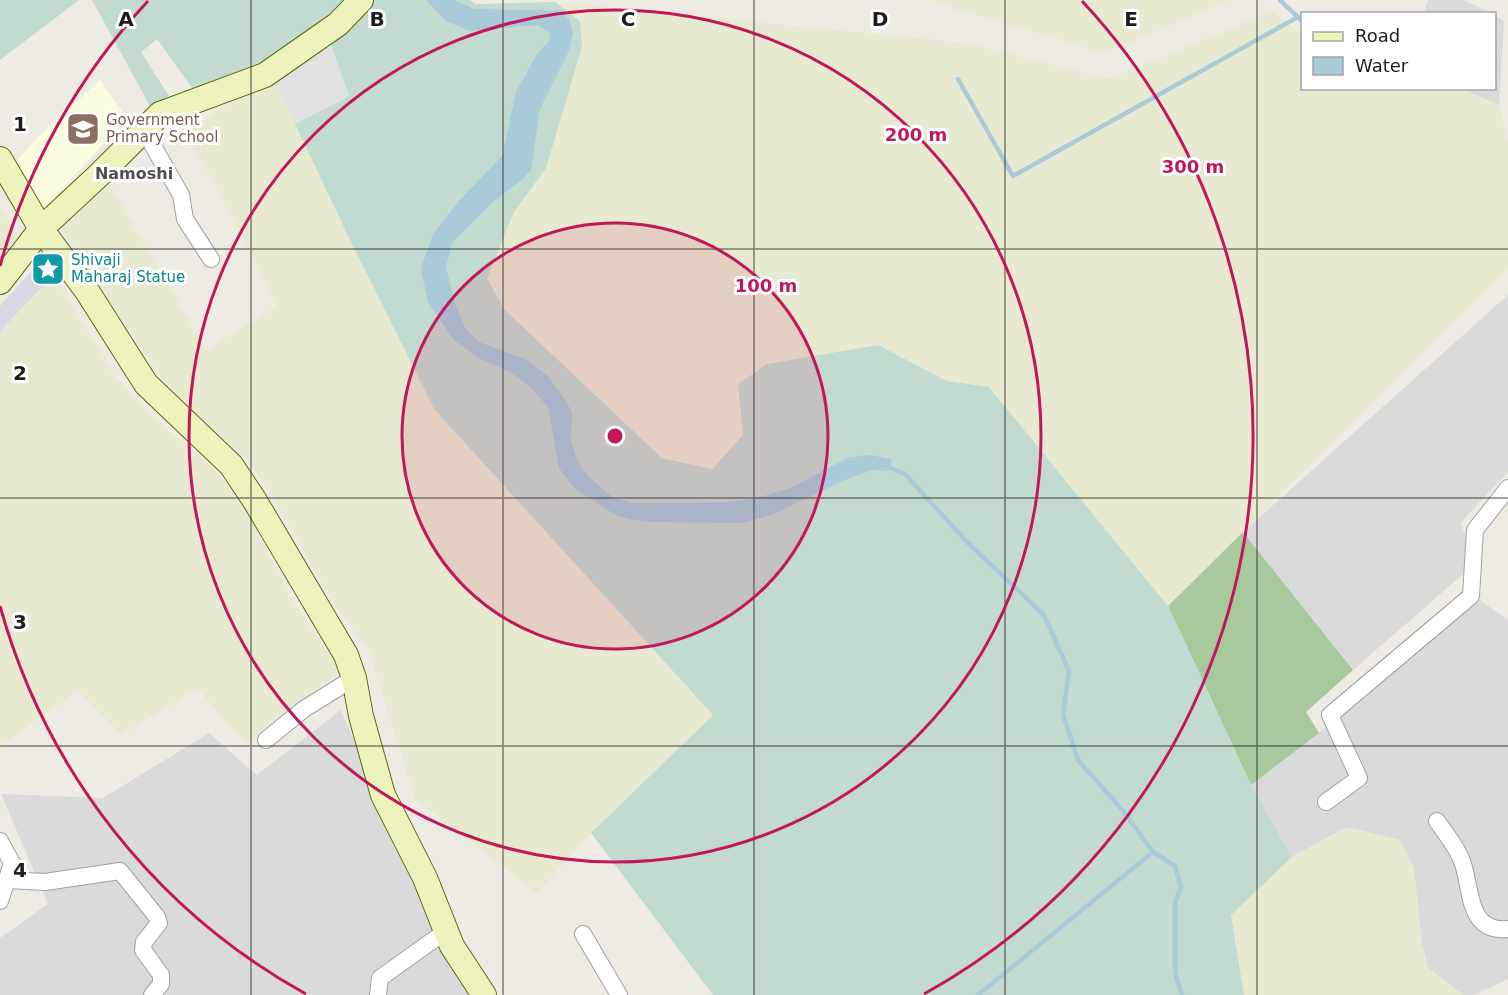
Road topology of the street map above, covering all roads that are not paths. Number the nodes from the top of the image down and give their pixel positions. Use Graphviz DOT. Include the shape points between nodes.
graph roads {
  1 [pos="361,0"];
  2 [pos="144,130"];
  3 [pos="0,159"];
  4 [pos="42,229"];
  5 [pos="211,259"];
  6 [pos="0,282"];
  7 [pos="1508,488"];
  8 [pos="354,678"];
  9 [pos="266,740"];
  10 [pos="1326,802"];
  11 [pos="1437,821"];
  12 [pos="0,841"];
  13 [pos="7,880"];
  14 [pos="0,901"];
  15 [pos="1508,929"];
  16 [pos="446,931"];
  17 [pos="583,934"];
  18 [pos="152,995"];
  19 [pos="378,995"];
  20 [pos="484,995"];
  21 [pos="619,995"];
  1 -- 2 [label="street" via="339,24 265,75 160,114"];
  2 -- 4 [label="street"];
  2 -- 5 [label="street" via="181,195 185,219"];
  3 -- 4 [label="street"];
  4 -- 6 [label="street"];
  4 -- 8 [label="street" via="146,384 231,465 346,655"];
  7 -- 10 [label="street" via="1474,530 1471,596 1330,715 1359,778"];
  8 -- 9 [label="street" via="304,709"];
  8 -- 16 [label="street" via="382,795 425,878"];
  11 -- 15 [label="street" via="1462,860 1479,920 1497,930"];
  12 -- 13 [label="street" via="12,863"];
  13 -- 14 [label="street"];
  13 -- 18 [label="street" via="45,882 120,871 159,922 144,942 143,950 160,975 161,984"];
  16 -- 19 [label="street" via="380,978"];
  16 -- 20 [label="street"];
  17 -- 21 [label="street"];
}
